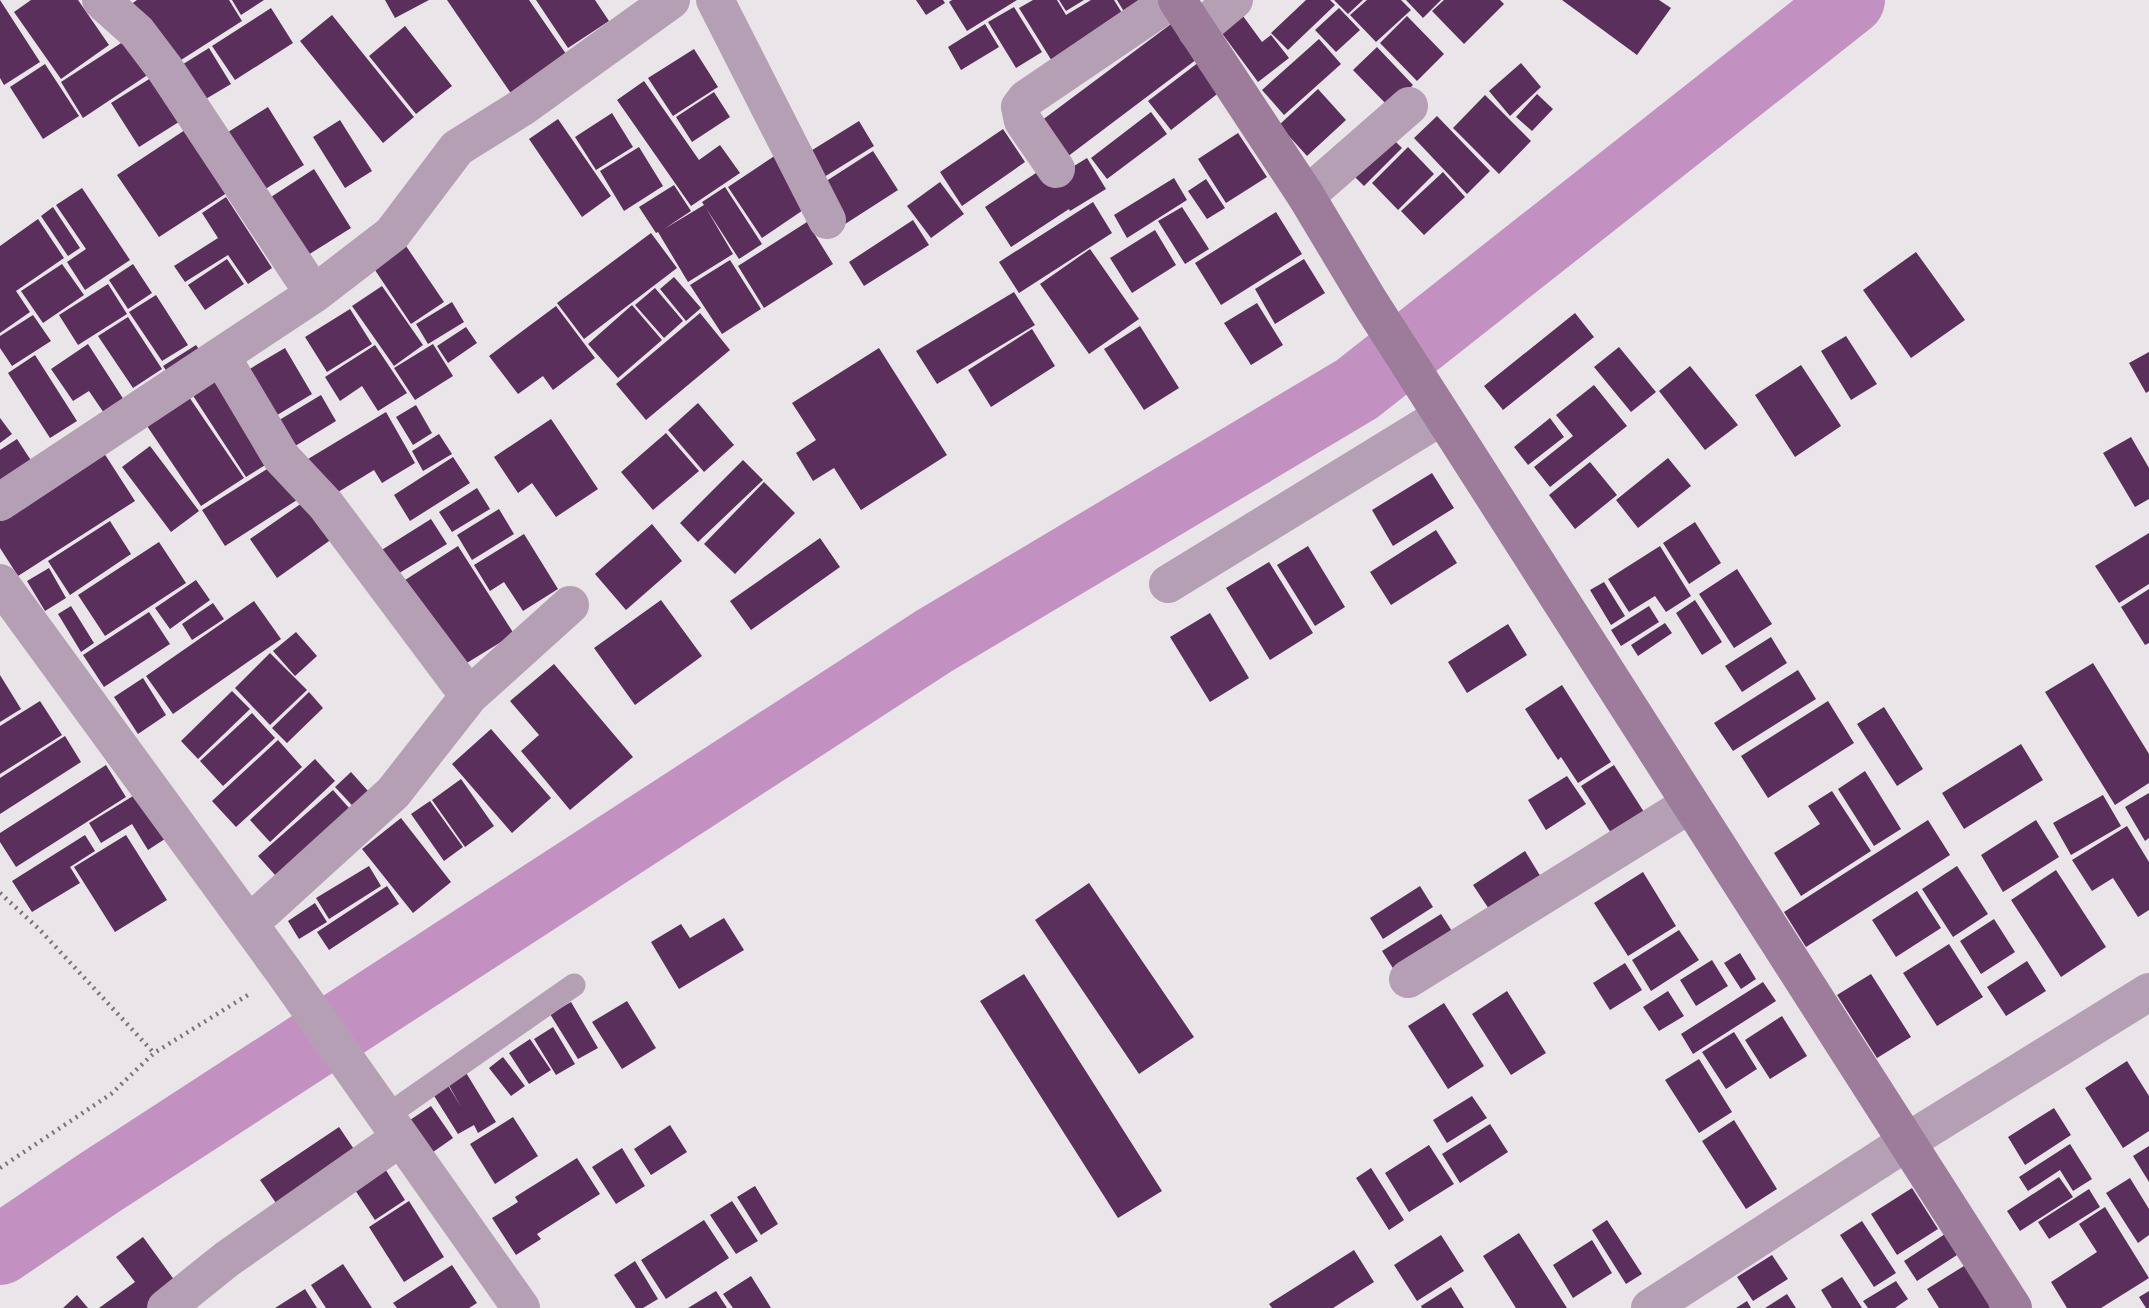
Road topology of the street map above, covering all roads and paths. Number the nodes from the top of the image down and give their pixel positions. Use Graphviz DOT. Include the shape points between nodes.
graph roads {
  1 [pos="101,0"];
  2 [pos="671,0"];
  3 [pos="715,0"];
  4 [pos="1172,0"];
  5 [pos="1234,0"];
  6 [pos="1187,16"];
  7 [pos="1409,106"];
  8 [pos="1056,169"];
  9 [pos="1306,196"];
  10 [pos="827,220"];
  11 [pos="314,294"];
  12 [pos="221,356"];
  13 [pos="1437,408"];
  14 [pos="0,502"];
  15 [pos="0,583"];
  16 [pos="1168,584"];
  17 [pos="570,605"];
  18 [pos="469,696"];
  19 [pos="1690,804"];
  20 [pos="0,893"];
  21 [pos="248,924"];
  22 [pos="1408,979"];
  23 [pos="291,982"];
  24 [pos="574,985"];
  25 [pos="2149,992"];
  26 [pos="154,1053"];
  27 [pos="384,1116"];
  28 [pos="1905,1143"];
  29 [pos="0,1168"];
  30 [pos="166,1308"];
  31 [pos="521,1308"];
  32 [pos="1650,1308"];
  33 [pos="2013,1308"];
  1 -- 11 [label="street" via="137,32 165,69"];
  2 -- 11 [label="street" via="521,108 457,148 392,234"];
  3 -- 10 [label="street"];
  4 -- 8 [label="street" via="1020,107 1023,121"];
  5 -- 6 [label="street"];
  6 -- 9 [label="street"];
  7 -- 9 [label="street"];
  9 -- 13 [label="street"];
  11 -- 12 [label="street"];
  12 -- 14 [label="street"];
  12 -- 18 [label="street" via="281,457 327,505"];
  13 -- 16 [label="street"];
  13 -- 19 [label="street"];
  15 -- 21 [label="street"];
  17 -- 18 [label="street"];
  18 -- 21 [label="street" via="393,793"];
  19 -- 22 [label="street"];
  19 -- 28 [label="street"];
  20 -- 26 [label="path"];
  21 -- 23 [label="street"];
  23 -- 26 [label="path"];
  23 -- 27 [label="street"];
  24 -- 27 [label="lane"];
  25 -- 28 [label="street"];
  26 -- 29 [label="path" via="111,1094"];
  27 -- 30 [label="street" via="227,1259"];
  27 -- 31 [label="street"];
  28 -- 32 [label="street"];
  28 -- 33 [label="street"];
}
